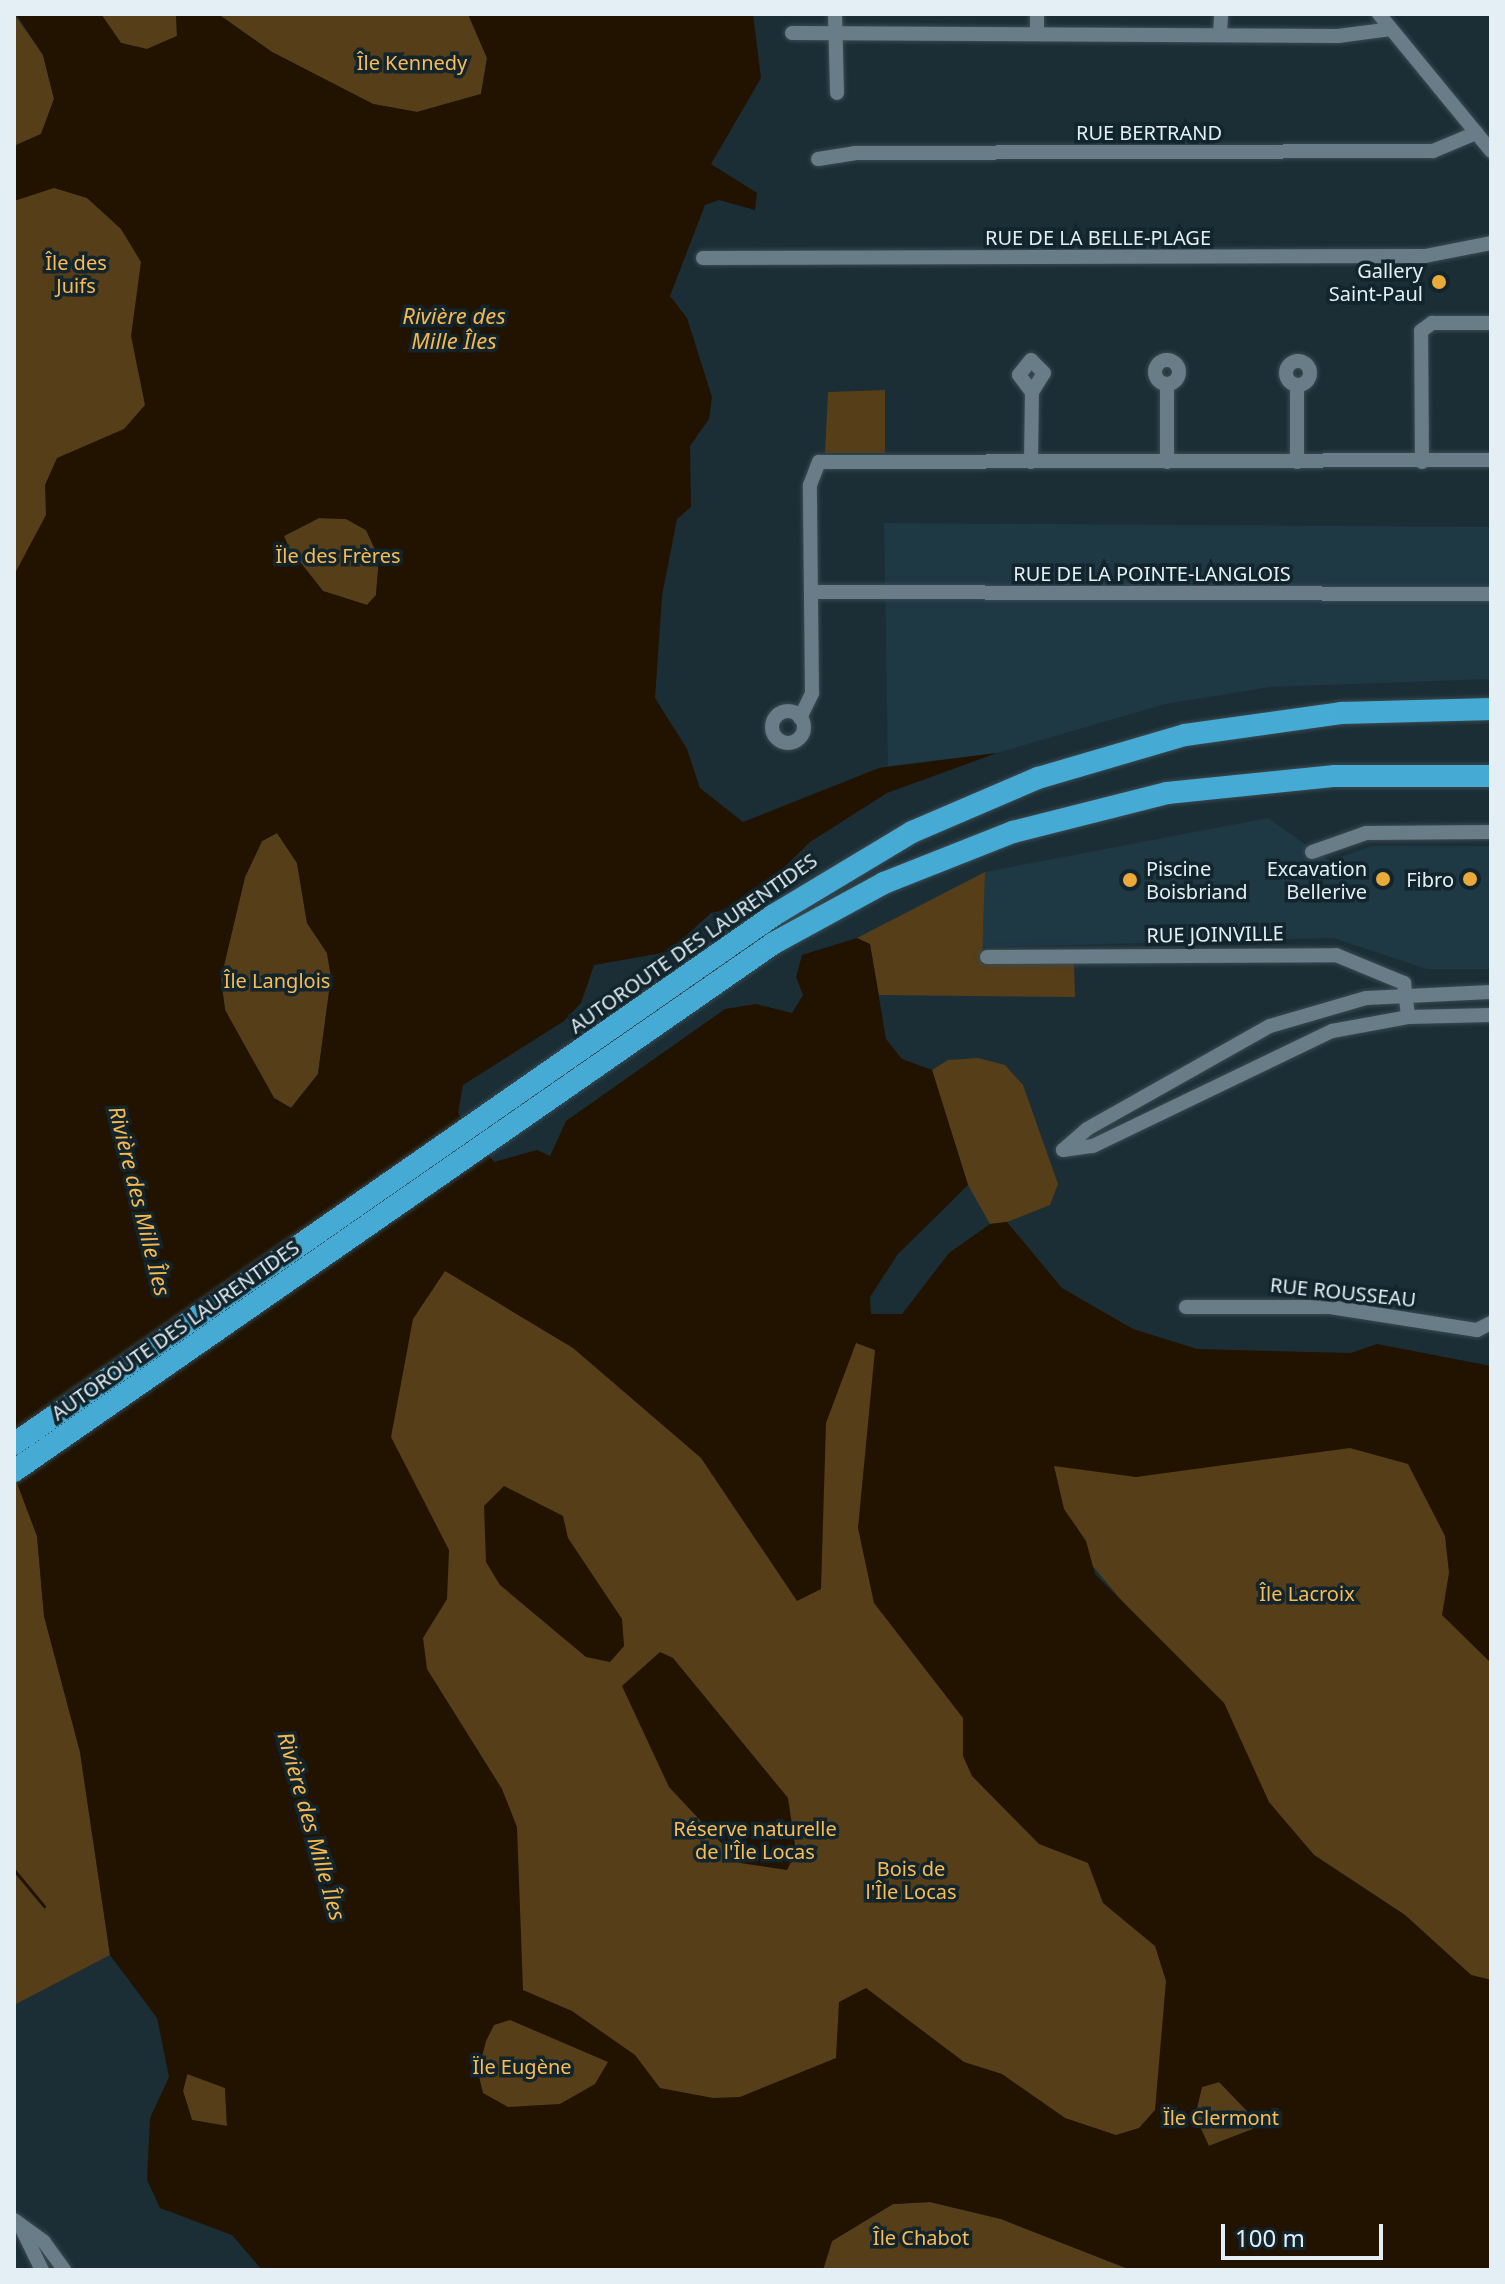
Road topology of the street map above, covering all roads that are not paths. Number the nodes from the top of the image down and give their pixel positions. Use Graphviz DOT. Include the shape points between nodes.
graph roads {
  1 [pos="835,14"];
  2 [pos="1037,14"];
  3 [pos="1221,14"];
  4 [pos="1379,14"];
  5 [pos="1391,29"];
  6 [pos="792,33"];
  7 [pos="836,33"];
  8 [pos="1037,33"];
  9 [pos="1220,35"];
  10 [pos="837,93"];
  11 [pos="1476,133"];
  12 [pos="1491,151"];
  13 [pos="818,159"];
  14 [pos="1491,243"];
  15 [pos="703,258"];
  16 [pos="1491,323"];
  17 [pos="1167,385"];
  18 [pos="1297,385"];
  19 [pos="1032,392"];
  20 [pos="1491,460"];
  21 [pos="1031,462"];
  22 [pos="1167,462"];
  23 [pos="1297,462"];
  24 [pos="1422,462"];
  25 [pos="813,592"];
  26 [pos="1491,594"];
  27 [pos="1491,709"];
  28 [pos="800,718"];
  29 [pos="1491,776"];
  30 [pos="1491,832"];
  31 [pos="1312,852"];
  32 [pos="987,957"];
  33 [pos="1491,992"];
  34 [pos="1408,993"];
  35 [pos="1491,1015"];
  36 [pos="1408,1017"];
  37 [pos="1242,1041"];
  38 [pos="1259,1061"];
  39 [pos="490,1126"];
  40 [pos="1186,1307"];
  41 [pos="1491,1323"];
  42 [pos="14,1444"];
  43 [pos="14,1471"];
  44 [pos="17,2224"];
  45 [pos="42,2270"];
  46 [pos="64,2270"];
  1 -- 7 [label="street"];
  2 -- 8 [label="street"];
  3 -- 9 [label="street"];
  4 -- 5 [label="street"];
  5 -- 9 [label="street" via="1354,36"];
  5 -- 11 [label="street"];
  6 -- 7 [label="street"];
  7 -- 8 [label="street"];
  7 -- 10 [label="street"];
  8 -- 9 [label="street"];
  11 -- 12 [label="street"];
  11 -- 13 [label="street, RUE BERTRAND" via="1433,151 855,153"];
  14 -- 15 [label="street, RUE DE LA BELLE-PLAGE" via="1425,256"];
  16 -- 24 [label="street" via="1432,323 1421,331"];
  17 -- 22 [label="street"];
  18 -- 23 [label="street"];
  19 -- 21 [label="street"];
  20 -- 24 [label="street"];
  21 -- 22 [label="street"];
  21 -- 25 [label="street" via="819,462 810,485"];
  22 -- 23 [label="street"];
  23 -- 24 [label="street"];
  25 -- 26 [label="street, RUE DE LA POINTE-LANGLOIS"];
  25 -- 28 [label="street" via="812,693"];
  27 -- 39 [label="highway, AUTOROUTE DES LAURENTIDES" via="1269,720 1144,744 1015,787 848,866"];
  29 -- 39 [label="highway, AUTOROUTE DES LAURENTIDES" via="1222,785 1126,801 983,842 799,927"];
  30 -- 31 [label="street" via="1366,833"];
  32 -- 34 [label="street, RUE JOINVILLE" via="1323,953 1404,983"];
  33 -- 34 [label="street"];
  34 -- 36 [label="street"];
  34 -- 37 [label="street" via="1333,1005"];
  35 -- 36 [label="street"];
  36 -- 38 [label="street" via="1332,1031"];
  37 -- 38 [label="street"];
  37 -- 38 [label="street" via="1087,1129 1063,1150 1093,1146"];
  39 -- 42 [label="highway, AUTOROUTE DES LAURENTIDES"];
  39 -- 43 [label="highway, AUTOROUTE DES LAURENTIDES"];
  40 -- 41 [label="street, RUE ROUSSEAU" via="1330,1307 1477,1330"];
  44 -- 45 [label="street"];
  44 -- 46 [label="street" via="44,2242"];
}
